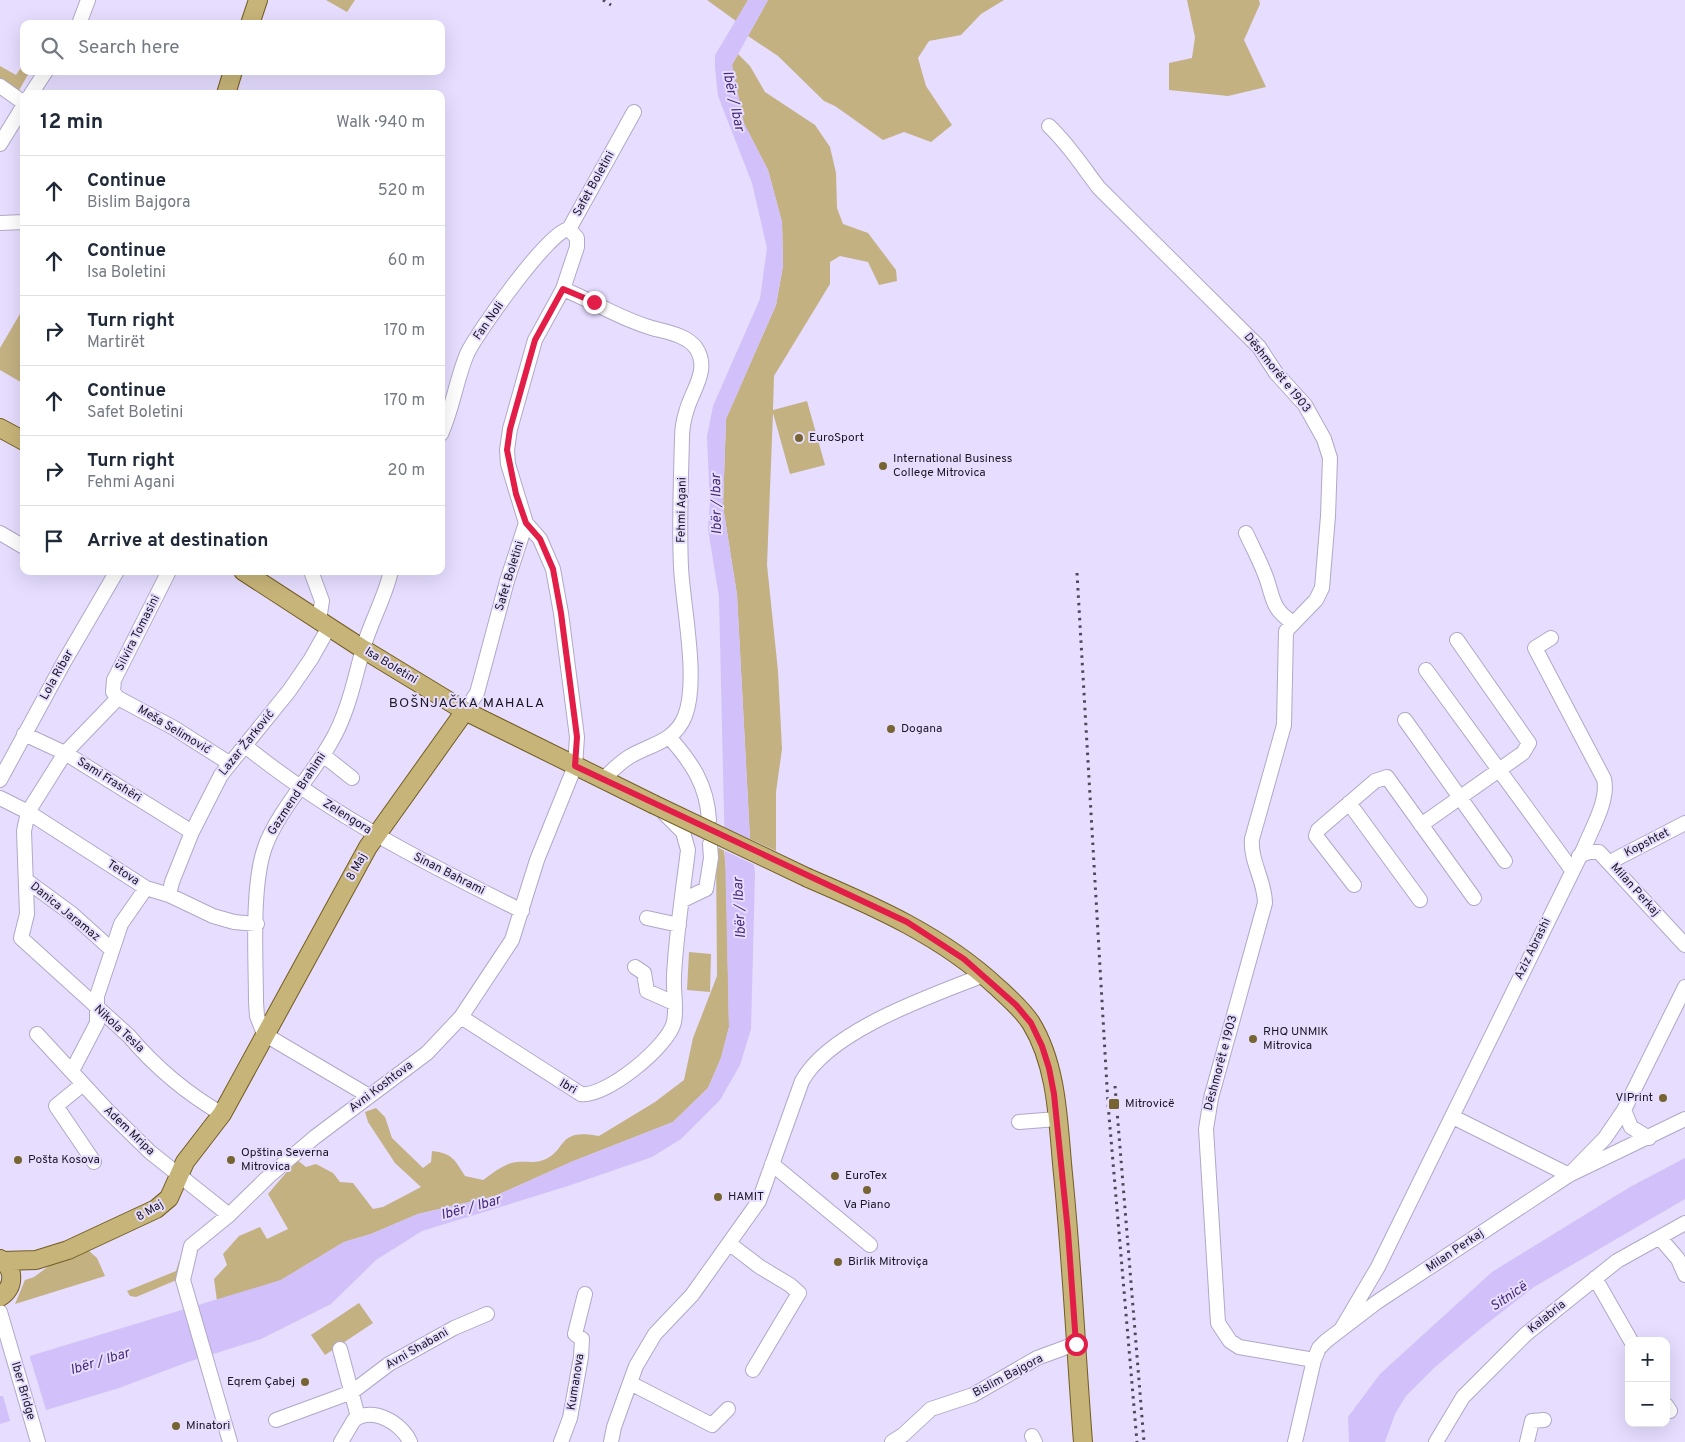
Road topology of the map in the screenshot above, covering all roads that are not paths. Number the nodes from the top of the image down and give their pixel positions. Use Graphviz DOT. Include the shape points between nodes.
graph roads {
  1 [pos="88,0"];
  2 [pos="258,0"];
  3 [pos="80,20"];
  4 [pos="251,20"];
  5 [pos="43,75"];
  6 [pos="233,75"];
  7 [pos="0,86"];
  8 [pos="34,90"];
  9 [pos="227,90"];
  10 [pos="20,101"];
  11 [pos="20,111"];
  12 [pos="634,112"];
  13 [pos="1049,126"];
  14 [pos="0,144"];
  15 [pos="20,222"];
  16 [pos="0,223"];
  17 [pos="569,229"];
  18 [pos="563,289"];
  19 [pos="445,422"];
  20 [pos="0,428"];
  21 [pos="20,439"];
  22 [pos="526,523"];
  23 [pos="0,533"];
  24 [pos="1246,533"];
  25 [pos="20,545"];
  26 [pos="115,575"];
  27 [pos="168,575"];
  28 [pos="249,575"];
  29 [pos="312,575"];
  30 [pos="390,575"];
  31 [pos="1292,622"];
  32 [pos="324,623"];
  33 [pos="1551,638"];
  34 [pos="1457,640"];
  35 [pos="363,648"];
  36 [pos="1426,670"];
  37 [pos="118,698"];
  38 [pos="465,711"];
  39 [pos="1405,720"];
  40 [pos="24,734"];
  41 [pos="670,738"];
  42 [pos="244,745"];
  43 [pos="65,753"];
  44 [pos="323,754"];
  45 [pos="228,763"];
  46 [pos="575,766"];
  47 [pos="1499,770"];
  48 [pos="352,778"];
  49 [pos="603,779"];
  50 [pos="0,780"];
  51 [pos="301,788"];
  52 [pos="0,798"];
  53 [pos="1460,798"];
  54 [pos="1349,802"];
  55 [pos="653,804"];
  56 [pos="28,812"];
  57 [pos="709,820"];
  58 [pos="1685,823"];
  59 [pos="1421,825"];
  60 [pos="192,832"];
  61 [pos="376,835"];
  62 [pos="710,844"];
  63 [pos="1579,856"];
  64 [pos="1505,861"];
  65 [pos="1610,862"];
  66 [pos="1572,870"];
  67 [pos="27,881"];
  68 [pos="1354,885"];
  69 [pos="146,888"];
  70 [pos="169,895"];
  71 [pos="1474,898"];
  72 [pos="683,900"];
  73 [pos="1420,900"];
  74 [pos="522,911"];
  75 [pos="647,918"];
  76 [pos="257,924"];
  77 [pos="679,925"];
  78 [pos="1685,945"];
  79 [pos="112,950"];
  80 [pos="635,967"];
  81 [pos="984,975"];
  82 [pos="1685,988"];
  83 [pos="674,1003"];
  84 [pos="96,1008"];
  85 [pos="461,1017"];
  86 [pos="37,1034"];
  87 [pos="264,1034"];
  88 [pos="72,1070"];
  89 [pos="83,1084"];
  90 [pos="369,1096"];
  91 [pos="1624,1110"];
  92 [pos="222,1114"];
  93 [pos="1453,1117"];
  94 [pos="1057,1119"];
  95 [pos="1685,1119"];
  96 [pos="1019,1122"];
  97 [pos="1649,1138"];
  98 [pos="94,1162"];
  99 [pos="772,1164"];
  100 [pos="179,1174"];
  101 [pos="1569,1175"];
  102 [pos="229,1215"];
  103 [pos="1685,1223"];
  104 [pos="1660,1238"];
  105 [pos="730,1244"];
  106 [pos="870,1245"];
  107 [pos="2,1260"];
  108 [pos="36,1260"];
  109 [pos="1682,1260"];
  110 [pos="1378,1267"];
  111 [pos="1685,1275"];
  112 [pos="1595,1278"];
  113 [pos="5,1292"];
  114 [pos="1394,1292"];
  115 [pos="585,1294"];
  116 [pos="0,1312"];
  117 [pos="487,1314"];
  118 [pos="1342,1328"];
  119 [pos="1629,1337"];
  120 [pos="1076,1344"];
  121 [pos="340,1349"];
  122 [pos="1314,1360"];
  123 [pos="753,1370"];
  124 [pos="630,1383"];
  125 [pos="352,1392"];
  126 [pos="728,1409"];
  127 [pos="358,1417"];
  128 [pos="276,1420"];
  129 [pos="1544,1420"];
  130 [pos="38,1442"];
  131 [pos="230,1442"];
  132 [pos="341,1442"];
  133 [pos="410,1442"];
  134 [pos="561,1442"];
  135 [pos="611,1442"];
  136 [pos="892,1442"];
  137 [pos="1084,1442"];
  138 [pos="1295,1442"];
  139 [pos="1436,1442"];
  140 [pos="1527,1442"];
  1 -- 3 [label="street"];
  2 -- 4 [label="main road"];
  5 -- 8 [label="street"];
  6 -- 9 [label="main road"];
  7 -- 10 [label="street"];
  11 -- 14 [label="street"];
  12 -- 17 [label="street, Safet Boletini"];
  13 -- 31 [label="street, Dëshmorët e 1903" via="1076,154 1099,188 1260,348 1276,373 1305,405 1324,439 1331,472 1324,581 1316,600"];
  15 -- 16 [label="street"];
  17 -- 18 [label="street, Safet Boletini" via="577,238 577,247"];
  17 -- 19 [label="street, Fan Noli" via="558,233 531,262 468,351"];
  18 -- 22 [label="street, Safet Boletini" via="535,340 508,440 508,464"];
  18 -- 41 [label="street, Fehmi Agani" via="630,321 679,336 692,343 700,359 700,379 687,408 682,439 681,567 688,623 690,690 686,715"];
  20 -- 21 [label="main road"];
  22 -- 38 [label="street, Safet Boletini" via="507,581 478,693"];
  22 -- 46 [label="street, Avni Koshtova" via="540,539 553,569 577,737"];
  23 -- 25 [label="street"];
  24 -- 31 [label="street" via="1266,576 1274,605"];
  26 -- 40 [label="street, Lola Ribar"];
  27 -- 37 [label="street, Silvira Tomasini" via="114,680 113,692"];
  28 -- 32 [label="main road, Isa Boletini"];
  29 -- 32 [label="street" via="322,601"];
  30 -- 35 [label="street"];
  31 -- 122 [label="street, Dëshmorët e 1903" via="1285,636 1286,701 1282,733 1252,839 1264,903 1211,1098 1206,1129 1218,1323 1230,1341 1239,1347"];
  32 -- 35 [label="main road, Isa Boletini"];
  32 -- 42 [label="street, Lazar Žarković" via="311,659"];
  33 -- 63 [label="street, Aziz Abrashi" via="1535,648 1606,786"];
  34 -- 47 [label="street" via="1528,740 1529,744 1522,753"];
  35 -- 38 [label="main road, Isa Boletini"];
  35 -- 44 [label="street, Gazmend Brahimi" via="351,697"];
  36 -- 47 [label="street"];
  37 -- 43 [label="street"];
  37 -- 45 [label="street, Meša Selimović" via="174,728"];
  38 -- 46 [label="main road, Isa Boletini"];
  38 -- 61 [label="main road, 8 Maj"];
  39 -- 53 [label="street"];
  40 -- 43 [label="street, Sami Frashëri"];
  40 -- 50 [label="street, Lola Ribar"];
  41 -- 49 [label="street, Fehmi Agani" via="629,757"];
  41 -- 57 [label="street" via="690,761 708,798"];
  42 -- 45 [label="street, Lazar Žarković"];
  42 -- 51 [label="street, Zelengora"];
  43 -- 56 [label="street"];
  43 -- 60 [label="street, Sami Frashëri"];
  44 -- 48 [label="street"];
  44 -- 51 [label="street, Gazmend Brahimi"];
  45 -- 60 [label="street, Lazar Žarković"];
  46 -- 49 [label="main road, Isa Boletini"];
  46 -- 74 [label="street, Avni Koshtova" via="537,860"];
  47 -- 53 [label="street"];
  47 -- 66 [label="street"];
  49 -- 55 [label="main road, Isa Boletini"];
  51 -- 61 [label="street, Zelengora"];
  51 -- 76 [label="street, Gazmend Brahimi" via="265,847 258,884"];
  52 -- 56 [label="street, Tetova"];
  53 -- 59 [label="street"];
  53 -- 64 [label="street"];
  54 -- 59 [label="street" via="1375,781 1387,777"];
  54 -- 68 [label="street" via="1321,825 1316,836"];
  54 -- 73 [label="street"];
  55 -- 72 [label="street, Ibri" via="677,825 686,839 688,850"];
  55 -- 81 [label="main road, bridge" via="907,922"];
  56 -- 67 [label="street, Danica Jaramaz" via="24,831"];
  56 -- 69 [label="street, Tetova"];
  58 -- 65 [label="street, Kopshtet"];
  59 -- 71 [label="street"];
  60 -- 70 [label="street, Lazar Žarković"];
  61 -- 74 [label="street, Sinan Bahrami" via="416,859"];
  61 -- 87 [label="main road, 8 Maj"];
  62 -- 72 [label="street" via="706,889"];
  63 -- 65 [label="street, Milan Perkaj" via="1599,852"];
  63 -- 66 [label="street, Aziz Abrashi"];
  65 -- 78 [label="street, Milan Perkaj"];
  66 -- 93 [label="street, Aziz Abrashi"];
  67 -- 79 [label="street, Danica Jaramaz" via="72,914"];
  67 -- 84 [label="street, Nikola Tesla" via="27,914 21,938"];
  69 -- 70 [label="street, Tetova"];
  69 -- 79 [label="street, Danica Jaramaz" via="125,915"];
  70 -- 76 [label="street, Tetova" via="213,916"];
  72 -- 77 [label="street, Ibri"];
  74 -- 85 [label="street, Avni Koshtova" via="512,940"];
  75 -- 77 [label="street"];
  76 -- 87 [label="street, Gazmend Brahimi" via="256,1002"];
  77 -- 83 [label="street, Ibri"];
  79 -- 84 [label="street, Danica Jaramaz" via="96,996"];
  80 -- 83 [label="street" via="644,973 647,991"];
  81 -- 94 [label="main road" via="1031,1023 1049,1068"];
  81 -- 99 [label="street" via="889,1015 818,1058 802,1081"];
  82 -- 91 [label="street, Milan Perkaj"];
  83 -- 85 [label="street, Ibri" via="674,1024 650,1054 616,1081 588,1095 574,1092"];
  84 -- 88 [label="street" via="97,1023"];
  84 -- 92 [label="street, Nikola Tesla" via="189,1094"];
  85 -- 90 [label="street, Avni Koshtova" via="427,1053"];
  86 -- 88 [label="street, Adem Mripa"];
  87 -- 90 [label="street"];
  87 -- 92 [label="main road, 8 Maj"];
  88 -- 89 [label="street, Adem Mripa"];
  89 -- 98 [label="street" via="56,1106"];
  89 -- 100 [label="street, Adem Mripa" via="150,1152"];
  90 -- 102 [label="street, Avni Koshtova" via="315,1136"];
  91 -- 97 [label="street" via="1631,1127"];
  91 -- 101 [label="street, Milan Perkaj" via="1605,1138"];
  92 -- 100 [label="main road, 8 Maj"];
  93 -- 101 [label="street"];
  93 -- 110 [label="street, Aziz Abrashi"];
  94 -- 96 [label="street"];
  94 -- 120 [label="main road"];
  95 -- 97 [label="street, Milan Perkaj"];
  97 -- 101 [label="street, Milan Perkaj"];
  99 -- 105 [label="street" via="759,1201"];
  99 -- 106 [label="street"];
  100 -- 102 [label="street, Adem Mripa"];
  100 -- 108 [label="main road, 8 Maj" via="175,1189 156,1209 68,1250"];
  101 -- 114 [label="street, Milan Perkaj"];
  102 -- 131 [label="street, Avni Koshtova" via="191,1246 183,1280"];
  103 -- 104 [label="street, Kalabria"];
  104 -- 109 [label="street"];
  104 -- 112 [label="street, Kalabria" via="1617,1261"];
  105 -- 123 [label="street" via="800,1294"];
  105 -- 124 [label="street" via="692,1295 655,1334"];
  107 -- 108 [label="main road, 8 Maj"];
  107 -- 113 [label="main road" via="11,1273"];
  108 -- 113 [label="main road, 8 Maj"];
  109 -- 111 [label="street"];
  110 -- 114 [label="street" via="1380,1281 1386,1290"];
  110 -- 118 [label="street, Aziz Abrashi"];
  112 -- 119 [label="street"];
  112 -- 139 [label="street, Kalabria" via="1502,1356 1463,1397"];
  114 -- 118 [label="street, Milan Perkaj"];
  115 -- 134 [label="street, Kumanova" via="575,1334 582,1339 581,1357 570,1418"];
  116 -- 130 [label="street, Iber Bridge"];
  117 -- 125 [label="street, Avni Shabani" via="454,1328 389,1364"];
  118 -- 122 [label="street, Aziz Abrashi" via="1319,1348"];
  120 -- 136 [label="street, Bislim Bajgora" via="1037,1358 972,1396 931,1409"];
  120 -- 137 [label="main road"];
  121 -- 125 [label="street"];
  122 -- 138 [label="street"];
  124 -- 126 [label="street" via="712,1425"];
  124 -- 135 [label="street"];
  125 -- 127 [label="street"];
  125 -- 128 [label="street, Avni Shabani"];
  127 -- 132 [label="street"];
  127 -- 133 [label="street" via="380,1416 395,1425"];
  129 -- 140 [label="street" via="1532,1421"];
}
